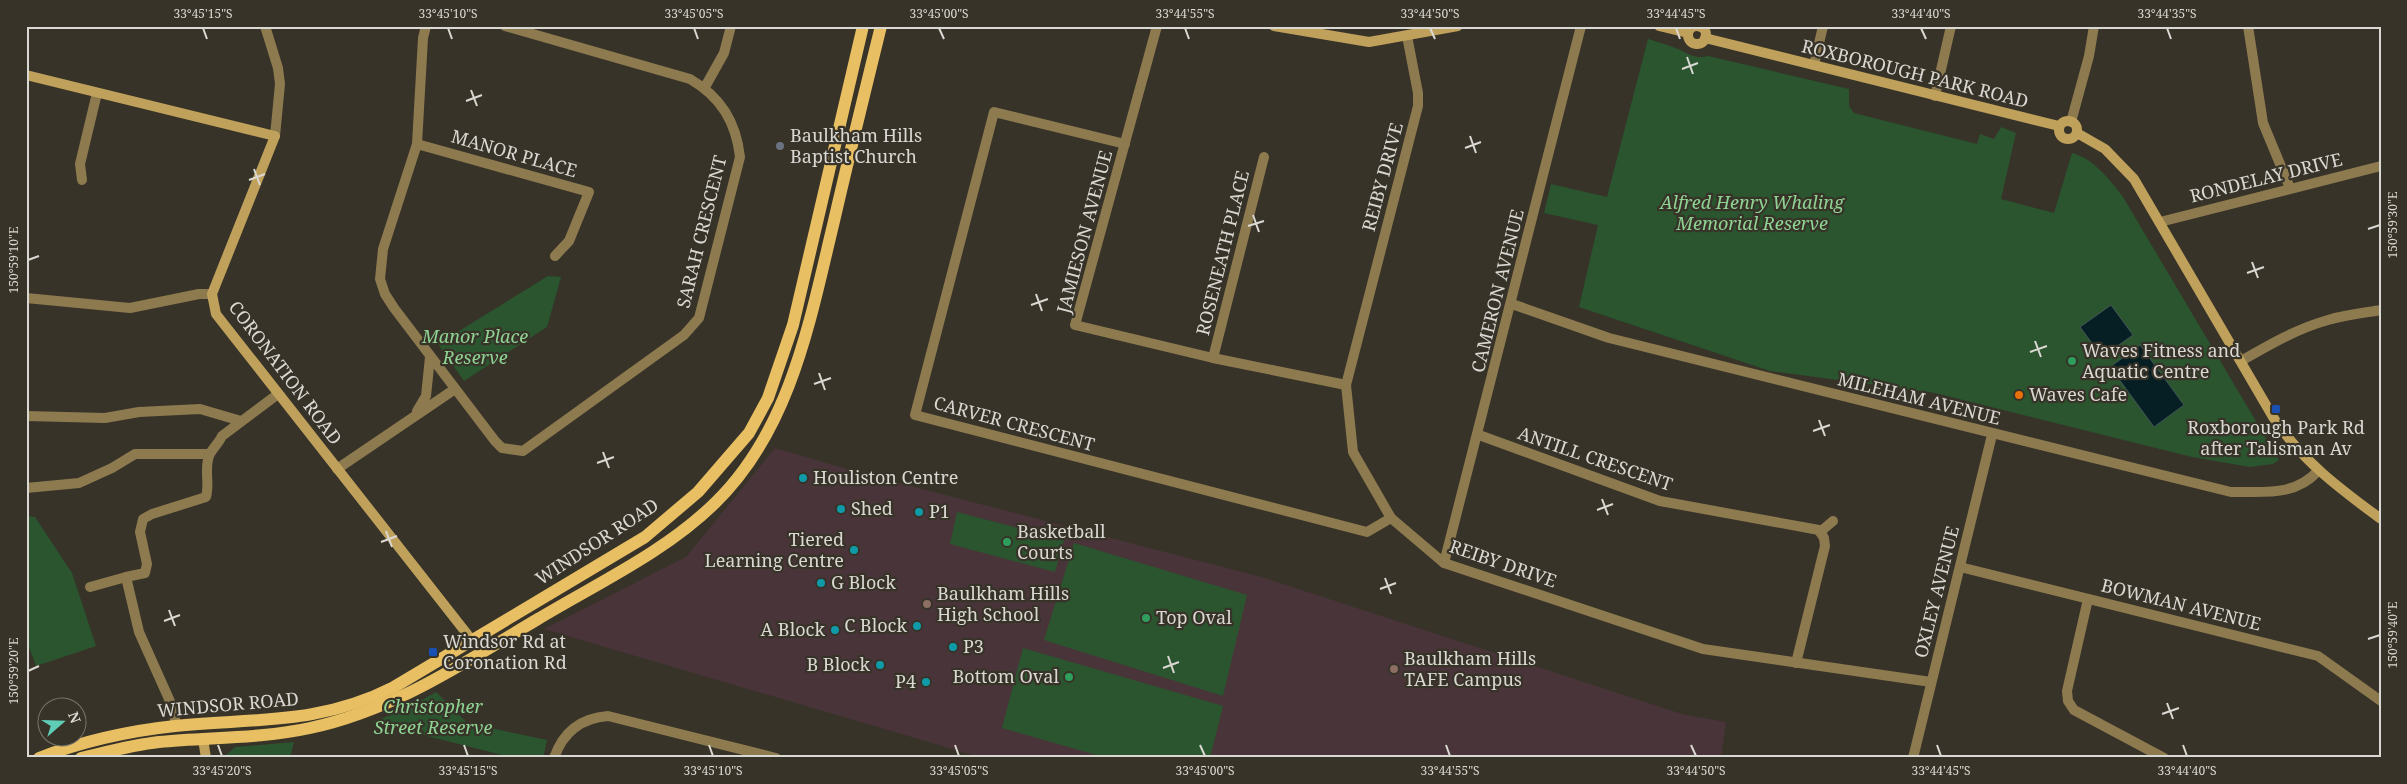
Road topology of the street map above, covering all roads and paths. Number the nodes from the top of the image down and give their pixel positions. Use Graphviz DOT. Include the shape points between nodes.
graph roads {
  1 [pos="265,26"];
  2 [pos="426,26"];
  3 [pos="505,26"];
  4 [pos="731,26"];
  5 [pos="863,26"];
  6 [pos="881,26"];
  7 [pos="1157,26"];
  8 [pos="1274,26"];
  9 [pos="1458,26"];
  10 [pos="1581,26"];
  11 [pos="1659,26"];
  12 [pos="1823,26"];
  13 [pos="1951,26"];
  14 [pos="2094,26"];
  15 [pos="2248,26"];
  16 [pos="1700,27"];
  17 [pos="1297,28"];
  18 [pos="1688,33"];
  19 [pos="1407,36"];
  20 [pos="1705,38"];
  21 [pos="1814,65"];
  22 [pos="26,75"];
  23 [pos="705,87"];
  24 [pos="97,93"];
  25 [pos="1935,96"];
  26 [pos="2072,122"];
  27 [pos="2059,126"];
  28 [pos="2077,133"];
  29 [pos="275,136"];
  30 [pos="417,144"];
  31 [pos="1125,144"];
  32 [pos="1264,157"];
  33 [pos="2381,166"];
  34 [pos="82,180"];
  35 [pos="2290,188"];
  36 [pos="2160,222"];
  37 [pos="555,256"];
  38 [pos="212,294"];
  39 [pos="26,298"];
  40 [pos="1512,304"];
  41 [pos="2381,310"];
  42 [pos="430,356"];
  43 [pos="1213,358"];
  44 [pos="2241,361"];
  45 [pos="1346,385"];
  46 [pos="456,389"];
  47 [pos="278,394"];
  48 [pos="416,414"];
  49 [pos="26,416"];
  50 [pos="242,421"];
  51 [pos="1478,435"];
  52 [pos="1992,435"];
  53 [pos="209,454"];
  54 [pos="336,470"];
  55 [pos="2318,471"];
  56 [pos="26,488"];
  57 [pos="1391,518"];
  58 [pos="2381,519"];
  59 [pos="1833,521"];
  60 [pos="1820,532"];
  61 [pos="1444,563"];
  62 [pos="1960,567"];
  63 [pos="126,577"];
  64 [pos="90,587"];
  65 [pos="2088,599"];
  66 [pos="471,639"];
  67 [pos="480,653"];
  68 [pos="1796,662"];
  69 [pos="1931,682"];
  70 [pos="2381,701"];
  71 [pos="202,725"];
  72 [pos="176,726"];
  73 [pos="203,739"];
  74 [pos="39,758"];
  75 [pos="81,758"];
  76 [pos="206,758"];
  77 [pos="554,758"];
  78 [pos="776,758"];
  79 [pos="1913,758"];
  80 [pos="2164,758"];
  1 -- 29 [label="street" via="280,84"];
  2 -- 30 [label="street, SARAH CRESCENT"];
  3 -- 23 [label="street, SARAH CRESCENT" via="690,79"];
  4 -- 23 [label="street" via="724,53"];
  5 -- 66 [label="main road, WINDSOR ROAD" via="793,325 768,398 749,433 698,492 645,537"];
  6 -- 67 [label="main road, WINDSOR ROAD" via="813,309 792,379 772,425 751,459 718,500 690,526 651,553"];
  7 -- 31 [label="street, JAMIESON AVENUE"];
  8 -- 17 [label="street"];
  9 -- 19 [label="street"];
  10 -- 40 [label="street, CAMERON AVENUE"];
  11 -- 18 [label="street"];
  12 -- 21 [label="street"];
  13 -- 25 [label="street"];
  14 -- 26 [label="street"];
  15 -- 35 [label="street" via="2263,123"];
  16 -- 18 [label="street" via="1693,27"];
  16 -- 20 [label="street" via="1705,31"];
  17 -- 19 [label="street" via="1357,42"];
  18 -- 20 [label="street" via="1694,44 1702,43"];
  19 -- 45 [label="street, REIBY DRIVE" via="1418,106"];
  20 -- 21 [label="street, ROXBOROUGH PARK ROAD"];
  21 -- 25 [label="street, ROXBOROUGH PARK ROAD"];
  22 -- 24 [label="street"];
  23 -- 46 [label="street, SARAH CRESCENT" via="720,101 727,114 740,157 704,305 692,327 523,451 502,448"];
  24 -- 29 [label="street"];
  24 -- 34 [label="street" via="80,164"];
  25 -- 27 [label="street, ROXBOROUGH PARK ROAD"];
  26 -- 27 [label="street"];
  26 -- 28 [label="street"];
  27 -- 28 [label="street" via="2060,135 2065,139 2074,138"];
  28 -- 36 [label="street" via="2097,143 2126,168"];
  29 -- 38 [label="street, CORONATION ROAD"];
  30 -- 37 [label="street, MANOR PLACE" via="589,192 568,241"];
  30 -- 42 [label="street, SARAH CRESCENT" via="383,249 380,279 394,308"];
  31 -- 43 [label="street, JAMIESON AVENUE" via="1075,325"];
  31 -- 57 [label="street, CARVER CRESCENT" via="994,112 915,415 1367,532"];
  32 -- 43 [label="street, ROSENEATH PLACE"];
  33 -- 35 [label="street, RONDELAY DRIVE"];
  35 -- 36 [label="street, RONDELAY DRIVE"];
  36 -- 44 [label="street"];
  38 -- 39 [label="street" via="130,308"];
  38 -- 47 [label="street, CORONATION ROAD" via="216,314"];
  40 -- 51 [label="street, CAMERON AVENUE"];
  40 -- 52 [label="street, MILEHAM AVENUE" via="1609,338"];
  41 -- 44 [label="street" via="2312,325"];
  42 -- 46 [label="street, SARAH CRESCENT"];
  42 -- 48 [label="street" via="426,396"];
  43 -- 45 [label="street, JAMIESON AVENUE"];
  44 -- 55 [label="street" via="2281,429"];
  45 -- 57 [label="street, REIBY DRIVE" via="1353,452"];
  46 -- 48 [label="street"];
  47 -- 50 [label="street"];
  47 -- 54 [label="street, CORONATION ROAD"];
  48 -- 54 [label="street"];
  49 -- 50 [label="street" via="104,418 139,412 200,409"];
  50 -- 53 [label="street" via="222,436 218,446"];
  51 -- 60 [label="street, ANTILL CRESCENT" via="1660,501 1812,527"];
  51 -- 61 [label="street, CAMERON AVENUE"];
  52 -- 55 [label="street, MILEHAM AVENUE" via="2231,492 2292,489 2308,482"];
  52 -- 62 [label="street, OXLEY AVENUE"];
  53 -- 56 [label="street" via="135,454 79,483"];
  53 -- 63 [label="street" via="206,497 143,519 140,532 147,564 145,573"];
  54 -- 66 [label="street, CORONATION ROAD"];
  55 -- 58 [label="street"];
  57 -- 61 [label="street, REIBY DRIVE"];
  59 -- 60 [label="street"];
  60 -- 68 [label="street" via="1825,546"];
  61 -- 68 [label="street, REIBY DRIVE" via="1704,648"];
  62 -- 65 [label="street, BOWMAN AVENUE"];
  62 -- 69 [label="street, OXLEY AVENUE"];
  63 -- 64 [label="street"];
  63 -- 72 [label="street" via="139,632 173,708"];
  65 -- 70 [label="street, BOWMAN AVENUE" via="2318,656"];
  65 -- 80 [label="street" via="2068,701 2074,710"];
  66 -- 67 [label="main road"];
  66 -- 71 [label="main road, WINDSOR ROAD" via="394,687 346,707 292,718"];
  67 -- 73 [label="main road, WINDSOR ROAD" via="415,691 356,716 287,732"];
  68 -- 69 [label="street, REIBY DRIVE"];
  69 -- 79 [label="street, OXLEY AVENUE"];
  71 -- 72 [label="main road, WINDSOR ROAD"];
  71 -- 73 [label="main road"];
  72 -- 74 [label="main road, WINDSOR ROAD" via="90,740"];
  73 -- 75 [label="main road, WINDSOR ROAD" via="141,745"];
  73 -- 76 [label="street"];
  77 -- 78 [label="street" via="560,742 584,720 608,716"];
}
